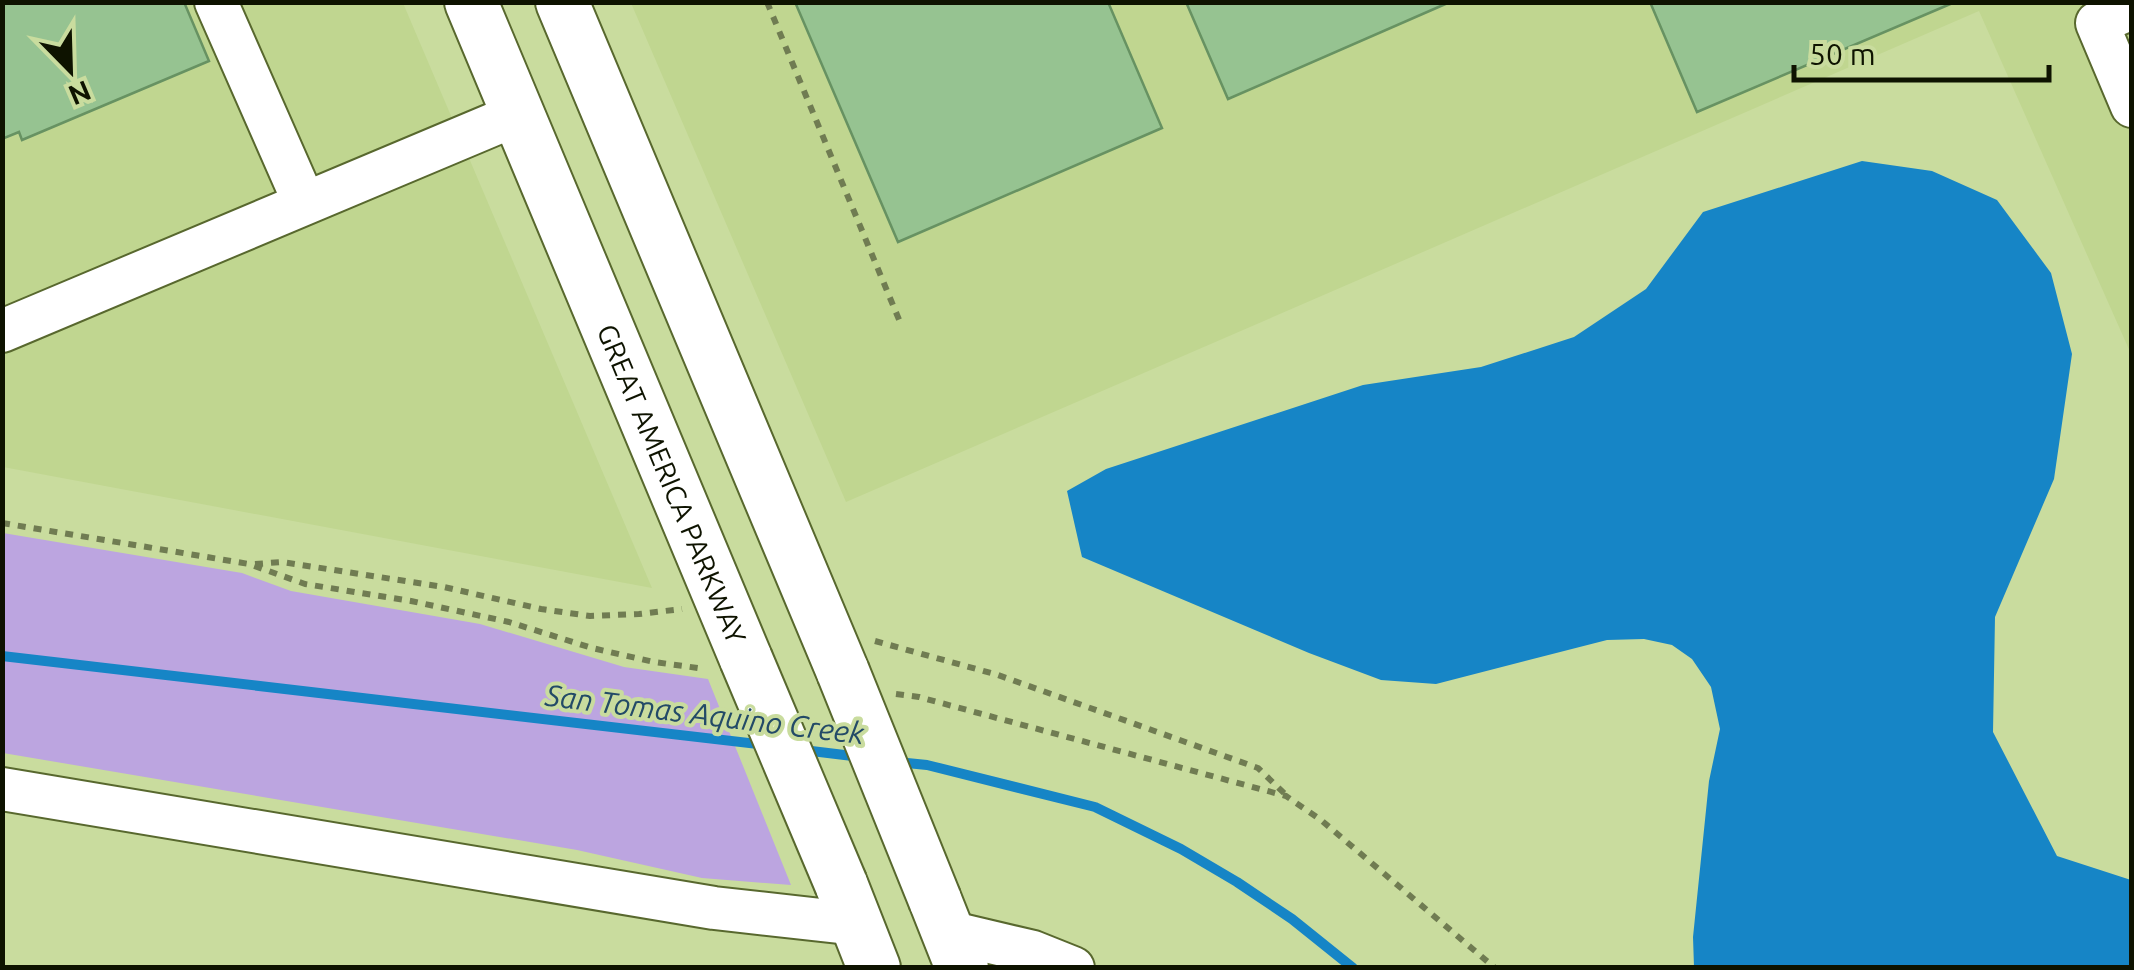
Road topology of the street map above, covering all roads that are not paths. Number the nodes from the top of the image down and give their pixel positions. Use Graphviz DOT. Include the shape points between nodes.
graph roads {
  1 [pos="216,2"];
  2 [pos="471,2"];
  3 [pos="562,2"];
  4 [pos="2132,8"];
  5 [pos="2132,106"];
  6 [pos="518,114"];
  7 [pos="304,202"];
  8 [pos="2,330"];
  9 [pos="2,789"];
  10 [pos="857,925"];
  11 [pos="948,934"];
  12 [pos="1073,968"];
  1 -- 7 [label="lane"];
  2 -- 6 [label="main road, GREAT AMERICA PARKWAY"];
  3 -- 11 [label="main road, bridge"];
  4 -- 5 [label="lane" via="2096,22"];
  6 -- 7 [label="lane"];
  6 -- 10 [label="main road, GREAT AMERICA PARKWAY, bridge"];
  7 -- 8 [label="lane"];
  9 -- 10 [label="lane" via="714,908"];
  11 -- 12 [label="lane"];
}
